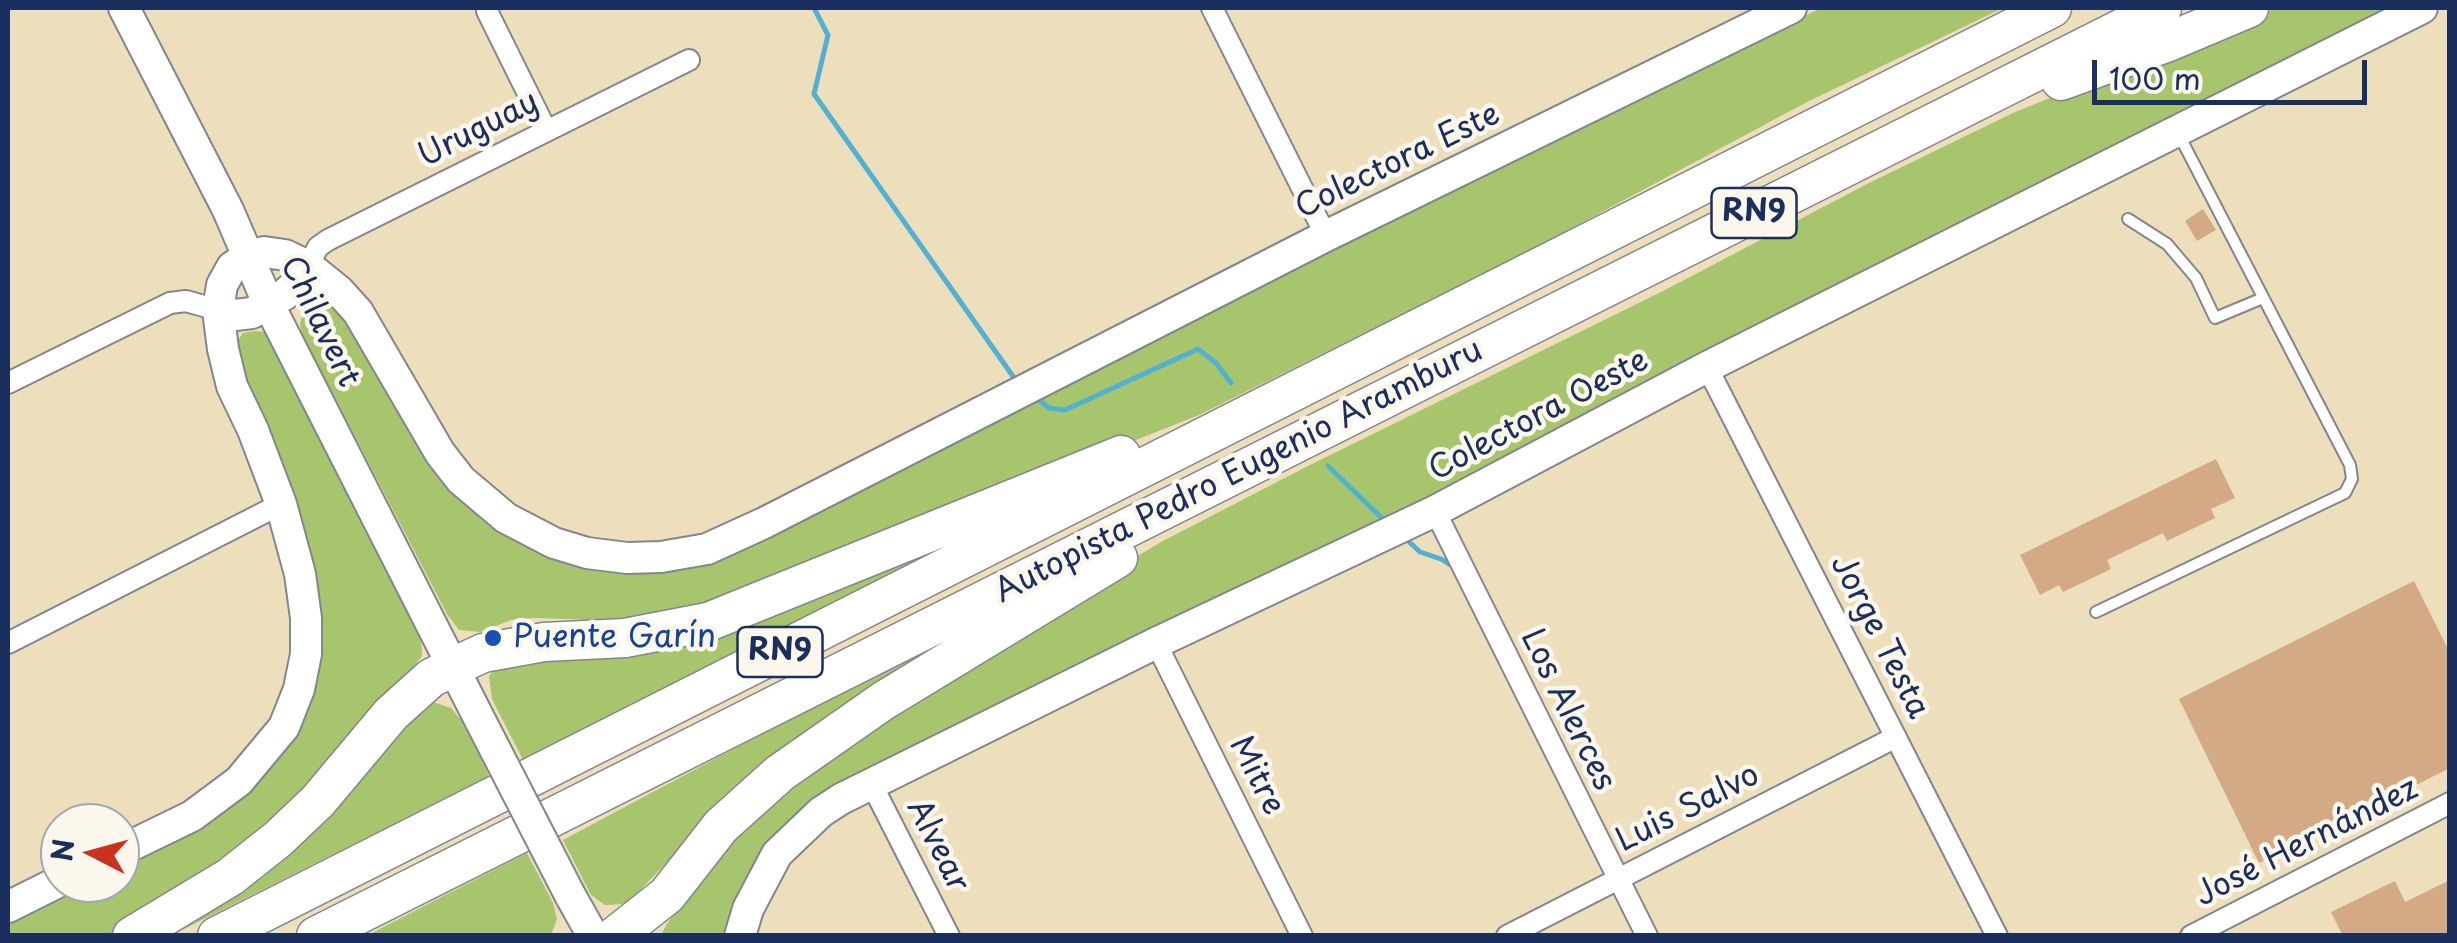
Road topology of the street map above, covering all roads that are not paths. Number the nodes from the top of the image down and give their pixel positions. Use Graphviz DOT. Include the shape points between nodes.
graph roads {
  1 [pos="124,8"];
  2 [pos="1212,8"];
  3 [pos="1791,8"];
  4 [pos="2036,8"];
  5 [pos="2052,8"];
  6 [pos="2162,8"];
  7 [pos="2249,8"];
  8 [pos="2422,8"];
  9 [pos="487,11"];
  10 [pos="689,60"];
  11 [pos="1918,75"];
  12 [pos="546,130"];
  13 [pos="2176,130"];
  14 [pos="2128,220"];
  15 [pos="1724,229"];
  16 [pos="1326,236"];
  17 [pos="248,256"];
  18 [pos="308,266"];
  19 [pos="2263,298"];
  20 [pos="268,303"];
  21 [pos="218,310"];
  22 [pos="1706,367"];
  23 [pos="1342,368"];
  24 [pos="8,383"];
  25 [pos="1347,418"];
  26 [pos="281,504"];
  27 [pos="1424,517"];
  28 [pos="2096,612"];
  29 [pos="1156,642"];
  30 [pos="8,643"];
  31 [pos="455,666"];
  32 [pos="1896,736"];
  33 [pos="871,783"];
  34 [pos="2450,803"];
  35 [pos="140,842"];
  36 [pos="1618,879"];
  37 [pos="40,891"];
  38 [pos="8,907"];
  39 [pos="132,936"];
  40 [pos="218,936"];
  41 [pos="316,936"];
  42 [pos="593,936"];
  43 [pos="615,936"];
  44 [pos="740,936"];
  45 [pos="949,936"];
  46 [pos="1302,936"];
  47 [pos="1507,936"];
  48 [pos="1646,936"];
  49 [pos="1997,936"];
  50 [pos="2191,936"];
  1 -- 17 [label="street, Chilavert"];
  2 -- 16 [label="street"];
  3 -- 16 [label="street, Colectora Este"];
  4 -- 11 [label="highway"];
  5 -- 11 [label="highway, Autopista Pedro Eugenio Aramburu / RN9"];
  6 -- 15 [label="highway, Autopista Pedro Eugenio Aramburu / RN9"];
  7 -- 15 [label="highway" via="2036,90"];
  8 -- 13 [label="street, Colectora Oeste"];
  9 -- 12 [label="street"];
  10 -- 12 [label="street, Uruguay"];
  11 -- 23 [label="highway, Autopista Pedro Eugenio Aramburu / RN9"];
  12 -- 18 [label="street, Uruguay" via="328,240"];
  13 -- 19 [label="lane"];
  13 -- 22 [label="street, Colectora Oeste"];
  14 -- 19 [label="lane" via="2186,266 2215,318"];
  15 -- 25 [label="highway, Autopista Pedro Eugenio Aramburu / RN9"];
  16 -- 18 [label="street, Colectora Este" via="708,548 644,557 588,553 527,530 462,480 358,312"];
  17 -- 18 [label="street" via="286,255"];
  17 -- 20 [label="street, Chilavert"];
  17 -- 21 [label="street" via="222,285"];
  18 -- 20 [label="street"];
  19 -- 28 [label="lane" via="2350,465 2345,493"];
  20 -- 21 [label="street" via="235,316"];
  20 -- 31 [label="street, Chilavert"];
  21 -- 24 [label="street" via="170,303"];
  21 -- 26 [label="street" via="232,386"];
  22 -- 27 [label="street, Colectora Oeste"];
  22 -- 32 [label="street, Jorge Testa"];
  23 -- 31 [label="highway" via="708,622 625,638 544,642"];
  23 -- 40 [label="highway, Autopista Pedro Eugenio Aramburu / RN9"];
  25 -- 41 [label="highway, Autopista Pedro Eugenio Aramburu / RN9"];
  25 -- 43 [label="highway" via="831,736 745,803 667,895"];
  26 -- 30 [label="street"];
  26 -- 35 [label="street" via="306,618 306,654 284,727 239,781 192,816"];
  27 -- 29 [label="street, Colectora Oeste"];
  27 -- 36 [label="street, Los Alerces"];
  29 -- 33 [label="street, Colectora Oeste"];
  29 -- 46 [label="street, Mitre"];
  31 -- 39 [label="highway" via="391,714 278,840 230,878"];
  31 -- 42 [label="street, bridge"];
  32 -- 36 [label="street, Luis Salvo"];
  32 -- 49 [label="street, Jorge Testa"];
  33 -- 44 [label="street, Colectora Oeste" via="821,812 777,854"];
  33 -- 45 [label="street, Alvear"];
  34 -- 50 [label="street, José Hernández"];
  36 -- 47 [label="street, Luis Salvo"];
  36 -- 48 [label="street, Los Alerces"];
  37 -- 38 [label="street"];
}
